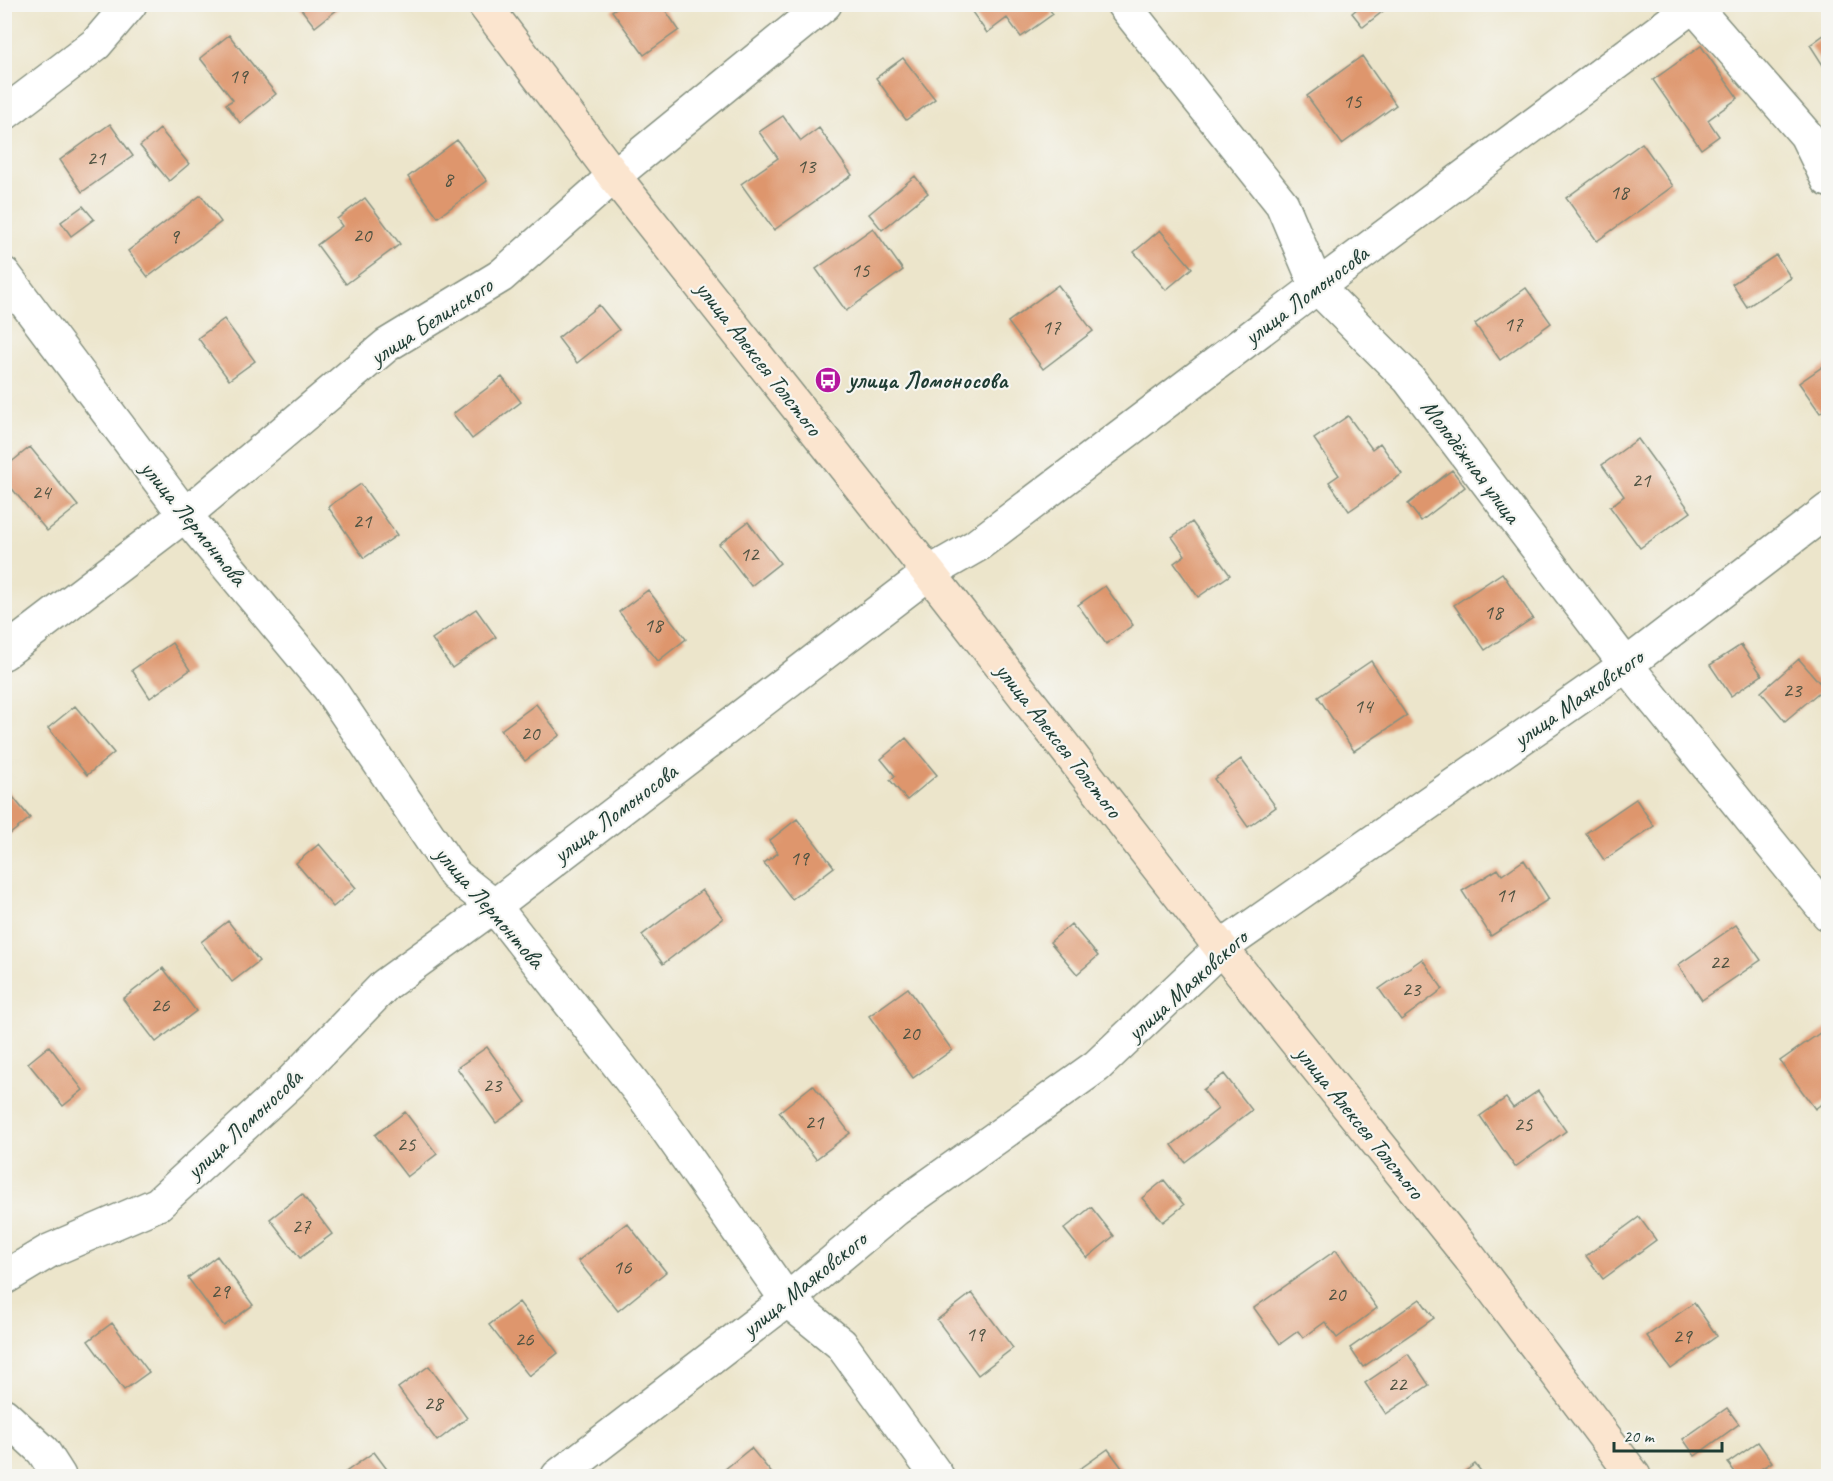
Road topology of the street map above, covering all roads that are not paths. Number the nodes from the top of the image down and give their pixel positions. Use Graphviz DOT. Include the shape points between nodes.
graph roads {
  1 [pos="130,4"];
  2 [pos="484,4"];
  3 [pos="825,4"];
  4 [pos="1123,4"];
  5 [pos="1694,5"];
  6 [pos="4,114"];
  7 [pos="614,176"];
  8 [pos="1828,180"];
  9 [pos="4,274"];
  10 [pos="1317,287"];
  11 [pos="1828,510"];
  12 [pos="185,515"];
  13 [pos="929,573"];
  14 [pos="4,653"];
  15 [pos="1626,665"];
  16 [pos="494,906"];
  17 [pos="1828,914"];
  18 [pos="1221,948"];
  19 [pos="4,1278"];
  20 [pos="787,1300"];
  21 [pos="4,1415"];
  22 [pos="59,1476"];
  23 [pos="558,1476"];
  24 [pos="937,1476"];
  25 [pos="1634,1476"];
  1 -- 6 [label="street" via="96,44"];
  2 -- 7 [label="street, улица Алексея Толстого"];
  3 -- 7 [label="street, улица Белинского"];
  4 -- 10 [label="street, Молодёжная улица" via="1282,204"];
  5 -- 8 [label="street" via="1806,135"];
  5 -- 10 [label="street, улица Ломоносова"];
  7 -- 12 [label="street, улица Белинского" via="501,276 387,345"];
  7 -- 13 [label="street, улица Алексея Толстого"];
  9 -- 12 [label="street, улица Лермонтова"];
  10 -- 13 [label="street, улица Ломоносова" via="976,546"];
  10 -- 15 [label="street, Молодёжная улица" via="1409,379"];
  11 -- 15 [label="street, улица Маяковского"];
  12 -- 14 [label="street, улица Белинского"];
  12 -- 16 [label="street, улица Лермонтова" via="329,688 455,875"];
  13 -- 16 [label="street, улица Ломоносова"];
  13 -- 18 [label="street, улица Алексея Толстого"];
  15 -- 17 [label="street, Молодёжная улица"];
  15 -- 18 [label="street, улица Маяковского"];
  16 -- 19 [label="street, улица Ломоносова" via="385,985 291,1082 158,1204 49,1251"];
  16 -- 20 [label="street, улица Лермонтова" via="647,1101"];
  18 -- 20 [label="street, улица Маяковского" via="1097,1065 896,1209"];
  18 -- 25 [label="street, улица Алексея Толстого" via="1470,1258"];
  20 -- 23 [label="street, улица Маяковского"];
  20 -- 24 [label="street, улица Лермонтова" via="841,1344"];
  21 -- 22 [label="street" via="43,1451"];
}
